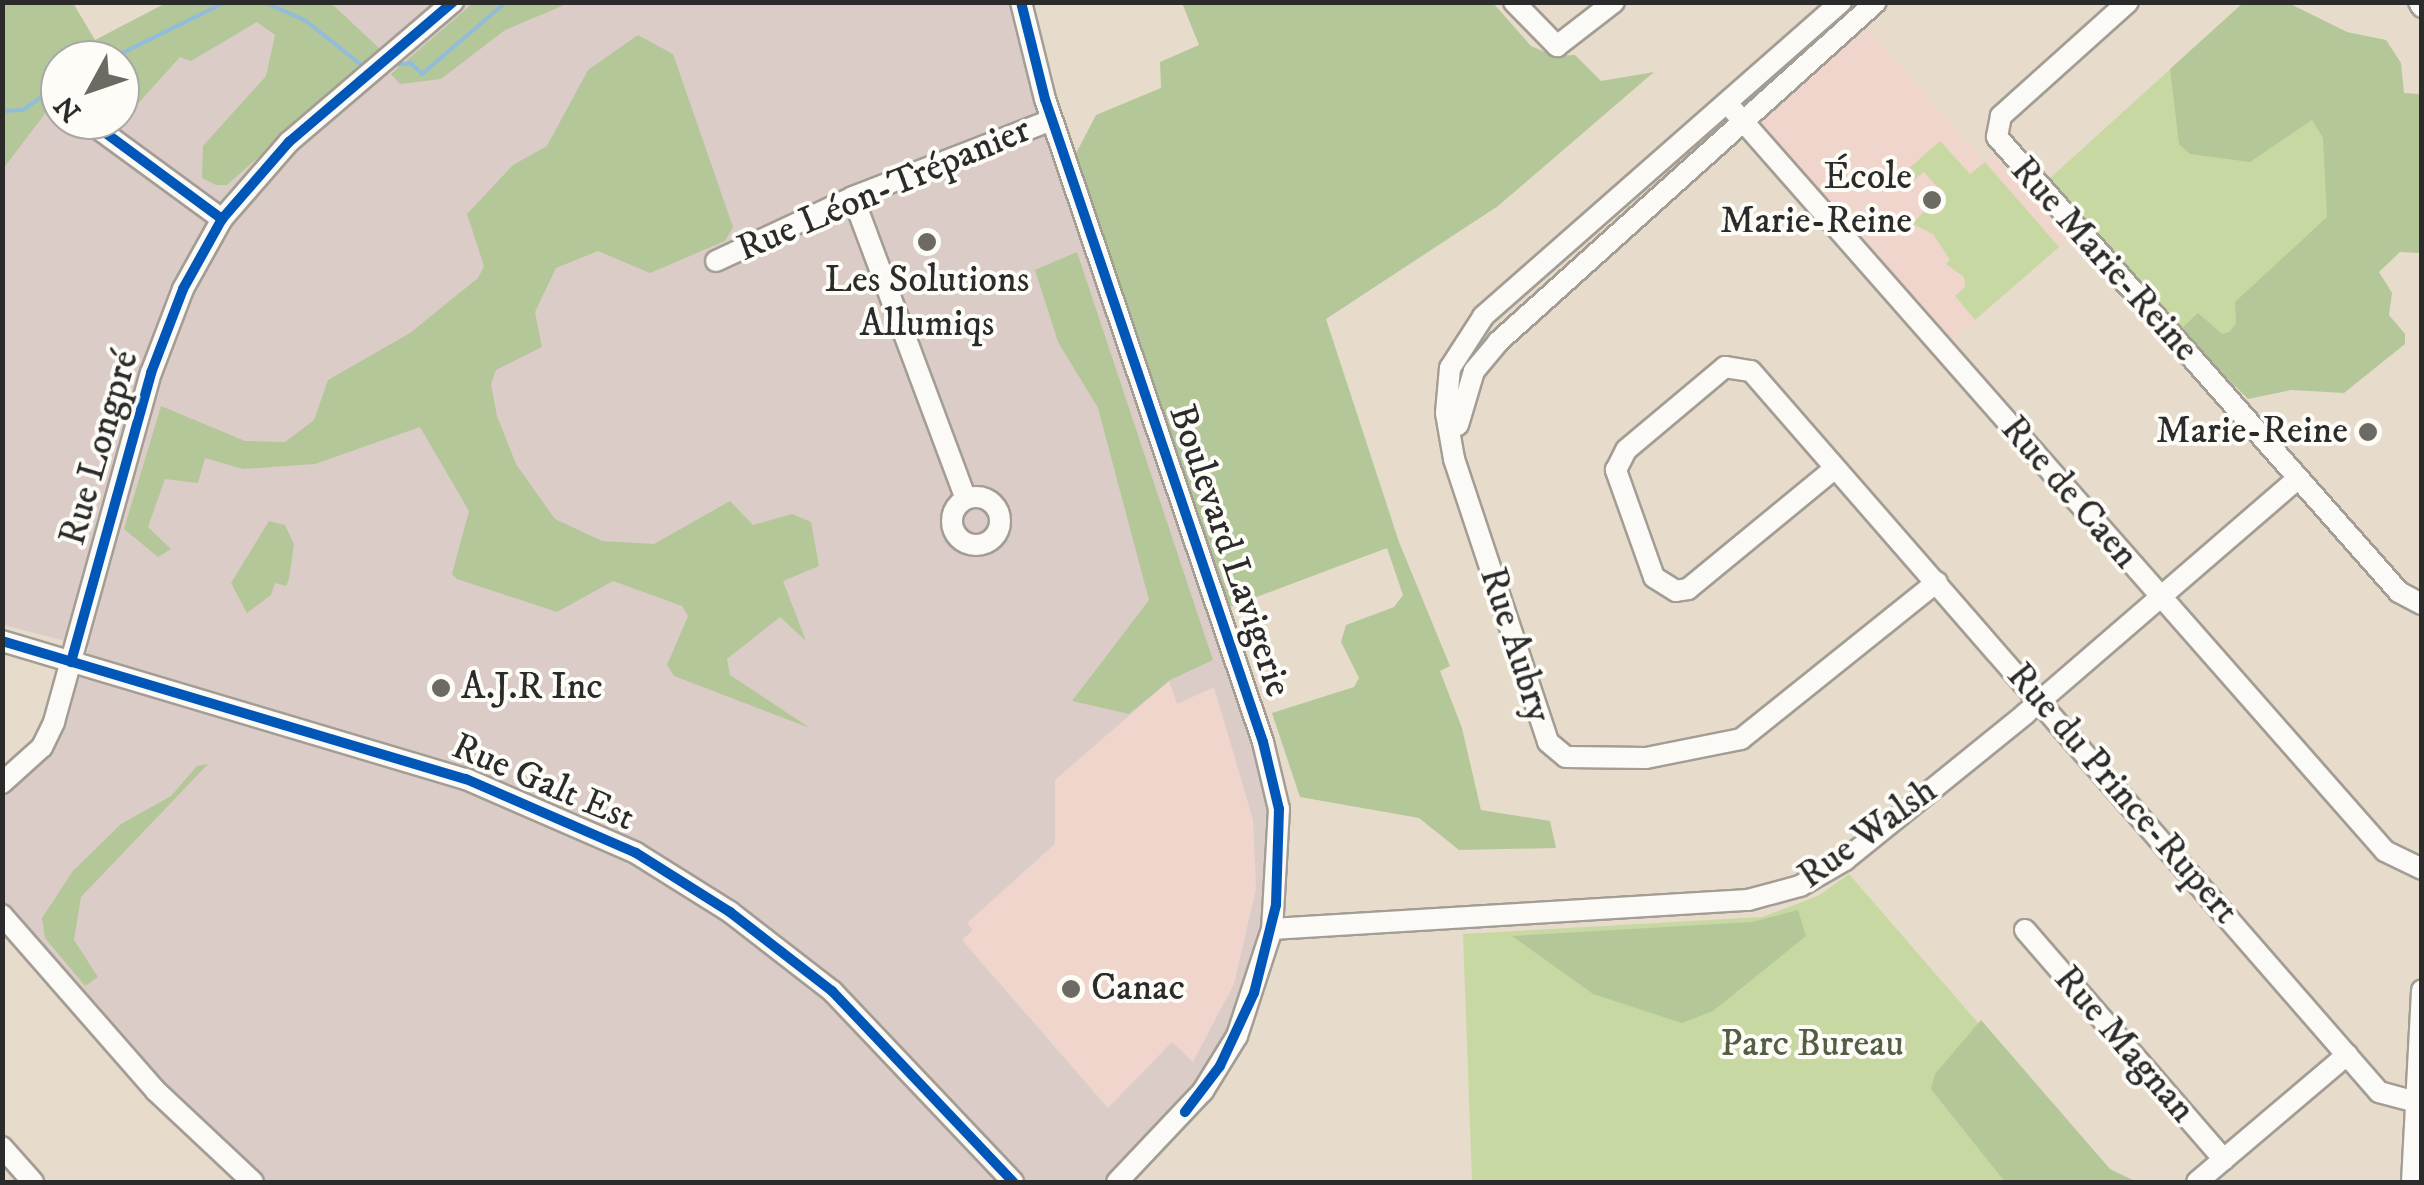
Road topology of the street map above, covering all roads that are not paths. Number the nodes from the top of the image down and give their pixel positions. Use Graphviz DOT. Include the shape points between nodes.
graph roads {
  1 [pos="452,2"];
  2 [pos="1021,2"];
  3 [pos="1514,2"];
  4 [pos="1614,2"];
  5 [pos="1841,2"];
  6 [pos="1876,2"];
  7 [pos="2128,2"];
  8 [pos="1727,103"];
  9 [pos="1052,120"];
  10 [pos="1743,121"];
  11 [pos="115,140"];
  12 [pos="854,197"];
  13 [pos="222,219"];
  14 [pos="716,260"];
  15 [pos="1454,459"];
  16 [pos="1834,469"];
  17 [pos="2297,479"];
  18 [pos="966,499"];
  19 [pos="1937,582"];
  20 [pos="2162,598"];
  21 [pos="2422,604"];
  22 [pos="2,641"];
  23 [pos="71,662"];
  24 [pos="2041,700"];
  25 [pos="2,783"];
  26 [pos="2422,869"];
  27 [pos="2,916"];
  28 [pos="1272,929"];
  29 [pos="2025,930"];
  30 [pos="2422,990"];
  31 [pos="2347,1055"];
  32 [pos="2416,1102"];
  33 [pos="2,1146"];
  34 [pos="1138,1159"];
  35 [pos="2224,1160"];
  36 [pos="34,1182"];
  37 [pos="253,1182"];
  38 [pos="1013,1182"];
  39 [pos="1105,1182"];
  40 [pos="1117,1182"];
  41 [pos="2197,1182"];
  42 [pos="2412,1182"];
  1 -- 13 [label="street, Rue Longpré" via="289,142"];
  2 -- 9 [label="street, Boulevard Lavigerie"];
  3 -- 4 [label="street" via="1557,46"];
  5 -- 8 [label="street, Rue Aubry"];
  6 -- 10 [label="street, Rue Aubry"];
  7 -- 17 [label="street, Rue Marie-Reine" via="2001,116 1996,130 2010,154"];
  8 -- 10 [label="street, Rue de Caen"];
  8 -- 15 [label="street, Rue Aubry" via="1482,317 1450,368 1446,413"];
  9 -- 12 [label="street, Rue Léon-Trépanier"];
  9 -- 28 [label="street, Boulevard Lavigerie" via="1273,773 1280,861"];
  10 -- 15 [label="street, Rue Aubry" via="1498,342 1460,402"];
  10 -- 20 [label="street, Rue de Caen"];
  11 -- 13 [label="street"];
  12 -- 14 [label="street, Rue Léon-Trépanier"];
  12 -- 18 [label="street"];
  13 -- 23 [label="street, Rue Longpré" via="182,289 151,374"];
  15 -- 19 [label="street, Rue Aubry" via="1548,742 1566,757 1646,758 1741,739"];
  16 -- 16 [label="street, Rue du Prince-Rupert" via="1740,366 1724,367 1626,450 1616,470 1654,578 1676,590 1688,589"];
  16 -- 19 [label="street, Rue du Prince-Rupert"];
  17 -- 20 [label="street, Rue Walsh"];
  17 -- 21 [label="street, Rue Marie-Reine" via="2398,592"];
  19 -- 24 [label="street, Rue du Prince-Rupert"];
  20 -- 24 [label="street, Rue Walsh"];
  20 -- 26 [label="street, Rue de Caen" via="2385,850"];
  22 -- 23 [label="street, Rue Galt Est"];
  23 -- 25 [label="street, Rue Longpré" via="48,736"];
  23 -- 38 [label="street, Rue Galt Est" via="466,779 636,854 730,912 832,991"];
  24 -- 28 [label="street, Rue Walsh" via="1845,860 1788,892 1461,922"];
  24 -- 31 [label="street, Rue du Prince-Rupert"];
  27 -- 37 [label="street" via="156,1091"];
  28 -- 34 [label="street, Boulevard Lavigerie" via="1254,993 1220,1066"];
  29 -- 35 [label="street, Rue Magnan"];
  30 -- 32 [label="street"];
  31 -- 32 [label="street, Rue du Prince-Rupert" via="2386,1098"];
  31 -- 35 [label="street"];
  32 -- 42 [label="street"];
  33 -- 36 [label="street"];
  34 -- 39 [label="street, Boulevard Lavigerie"];
  34 -- 40 [label="street, Boulevard Lavigerie"];
  35 -- 41 [label="street"];
}
